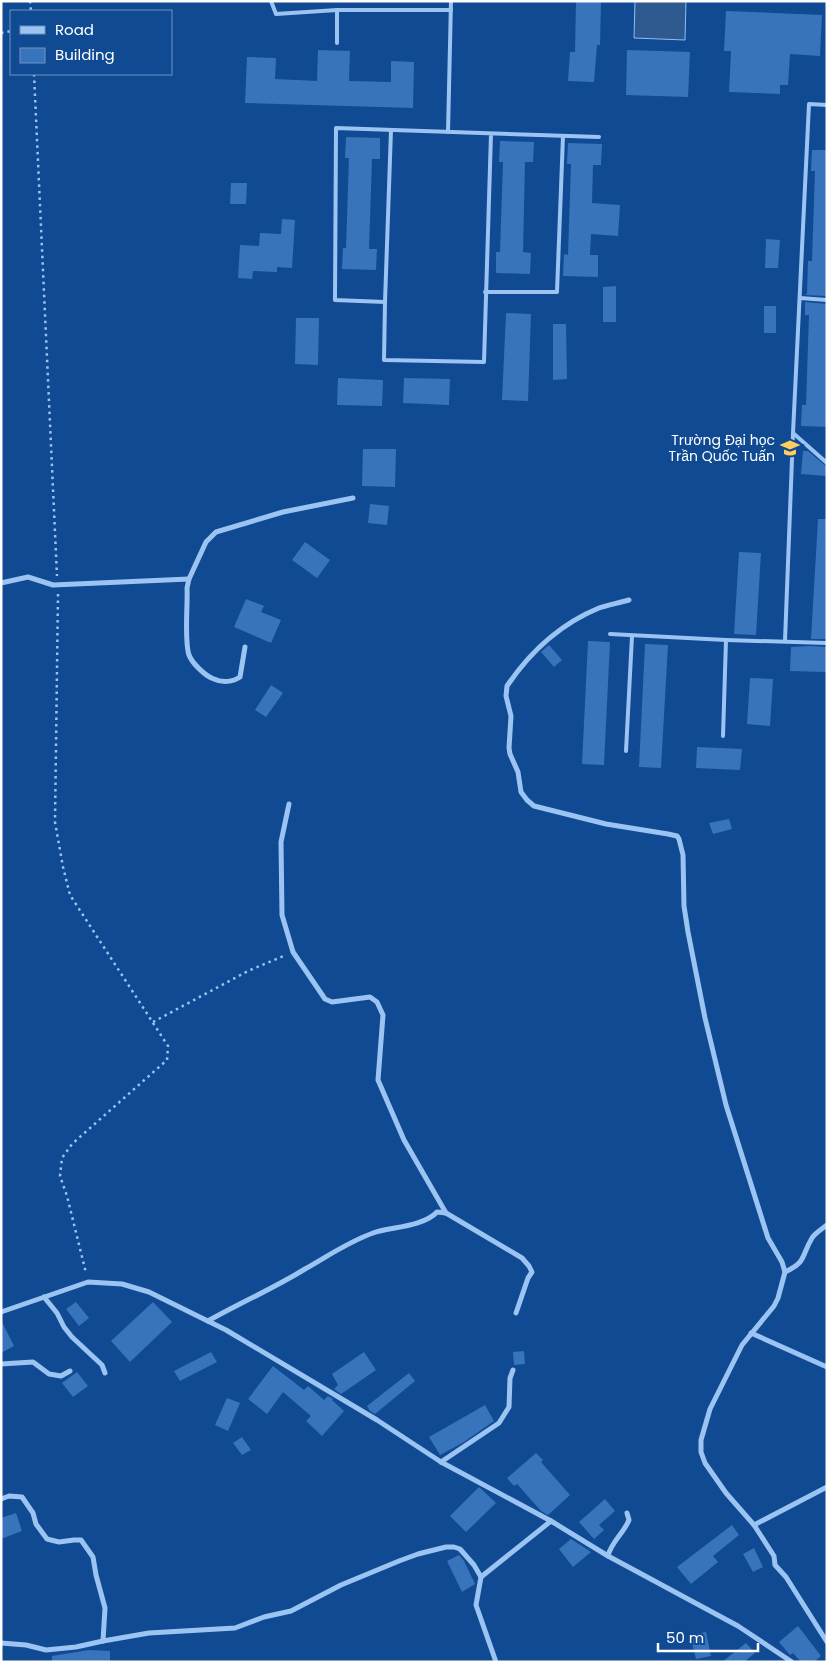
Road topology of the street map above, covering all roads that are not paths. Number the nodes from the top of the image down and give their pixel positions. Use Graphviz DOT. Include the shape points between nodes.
graph roads {
  1 [pos="271,1"];
  2 [pos="451,1"];
  3 [pos="338,10"];
  4 [pos="451,10"];
  5 [pos="338,43"];
  6 [pos="827,105"];
  7 [pos="391,130"];
  8 [pos="448,132"];
  9 [pos="491,134"];
  10 [pos="563,136"];
  11 [pos="598,137"];
  12 [pos="485,292"];
  13 [pos="800,298"];
  14 [pos="827,300"];
  15 [pos="385,302"];
  16 [pos="793,433"];
  17 [pos="827,463"];
  18 [pos="353,498"];
  19 [pos="189,579"];
  20 [pos="1,583"];
  21 [pos="629,600"];
  22 [pos="610,634"];
  23 [pos="632,636"];
  24 [pos="726,640"];
  25 [pos="785,641"];
  26 [pos="827,643"];
  27 [pos="245,647"];
  28 [pos="723,736"];
  29 [pos="626,751"];
  30 [pos="289,804"];
  31 [pos="446,1213"];
  32 [pos="827,1225"];
  33 [pos="785,1272"];
  34 [pos="44,1297"];
  35 [pos="1,1312"];
  36 [pos="516,1313"];
  37 [pos="208,1321"];
  38 [pos="751,1333"];
  39 [pos="1,1364"];
  40 [pos="827,1367"];
  41 [pos="513,1370"];
  42 [pos="70,1371"];
  43 [pos="105,1373"];
  44 [pos="441,1462"];
  45 [pos="827,1487"];
  46 [pos="1,1499"];
  47 [pos="627,1513"];
  48 [pos="551,1521"];
  49 [pos="754,1525"];
  50 [pos="608,1556"];
  51 [pos="481,1577"];
  52 [pos="103,1640"];
  53 [pos="827,1642"];
  54 [pos="1,1643"];
  55 [pos="496,1662"];
  56 [pos="792,1662"];
  1 -- 3 [label="lane" via="276,14"];
  2 -- 4 [label="lane"];
  3 -- 4 [label="lane"];
  3 -- 5 [label="lane"];
  4 -- 8 [label="lane"];
  6 -- 13 [label="lane" via="808,104"];
  7 -- 8 [label="lane"];
  7 -- 15 [label="lane"];
  7 -- 15 [label="lane" via="336,128 335,300"];
  8 -- 9 [label="lane"];
  9 -- 10 [label="lane"];
  9 -- 12 [label="lane"];
  10 -- 11 [label="lane"];
  10 -- 12 [label="lane" via="557,292"];
  12 -- 15 [label="lane" via="484,362 384,360"];
  13 -- 14 [label="lane"];
  13 -- 16 [label="lane"];
  16 -- 17 [label="lane"];
  16 -- 25 [label="lane"];
  18 -- 19 [label="street" via="283,512 216,532 206,542"];
  19 -- 20 [label="street" via="53,585 28,577"];
  19 -- 27 [label="street" via="187,644 192,659 212,679 234,681 240,677"];
  21 -- 33 [label="street" via="600,608 563,627 525,660 506,690 511,716 510,754 518,772 521,792 534,806 679,839 688,932 719,1079 768,1238"];
  22 -- 23 [label="lane"];
  23 -- 24 [label="lane"];
  23 -- 29 [label="lane"];
  24 -- 25 [label="lane"];
  24 -- 28 [label="lane"];
  25 -- 26 [label="lane"];
  30 -- 31 [label="street" via="281,842 282,915 293,952 325,999 332,1002 370,998 377,1002 383,1015 378,1080 404,1140"];
  31 -- 36 [label="street" via="522,1258 529,1266 532,1272"];
  31 -- 37 [label="street" via="437,1212 411,1224 357,1239"];
  32 -- 33 [label="street" via="812,1237 801,1262"];
  33 -- 38 [label="street" via="774,1306"];
  34 -- 35 [label="street"];
  34 -- 37 [label="street" via="88,1282 122,1284 149,1292"];
  34 -- 43 [label="street" via="72,1337 102,1365"];
  37 -- 44 [label="street" via="363,1411"];
  38 -- 40 [label="street"];
  38 -- 49 [label="street" via="710,1409 701,1447 705,1463"];
  39 -- 42 [label="street" via="33,1362 49,1374 61,1376"];
  41 -- 44 [label="street" via="508,1407 499,1424"];
  44 -- 48 [label="street"];
  45 -- 49 [label="street"];
  46 -- 52 [label="street" via="22,1497 47,1539 58,1542 81,1540 85,1544 93,1556 105,1608"];
  47 -- 50 [label="street" via="626,1528 610,1547"];
  48 -- 50 [label="street"];
  48 -- 51 [label="street"];
  49 -- 53 [label="street" via="774,1556 775,1565"];
  50 -- 56 [label="street" via="738,1626"];
  51 -- 52 [label="street" via="460,1549 446,1547 411,1556 341,1585 291,1611 235,1628 148,1633"];
  51 -- 55 [label="street" via="476,1606"];
  52 -- 54 [label="street" via="46,1650"];
}
